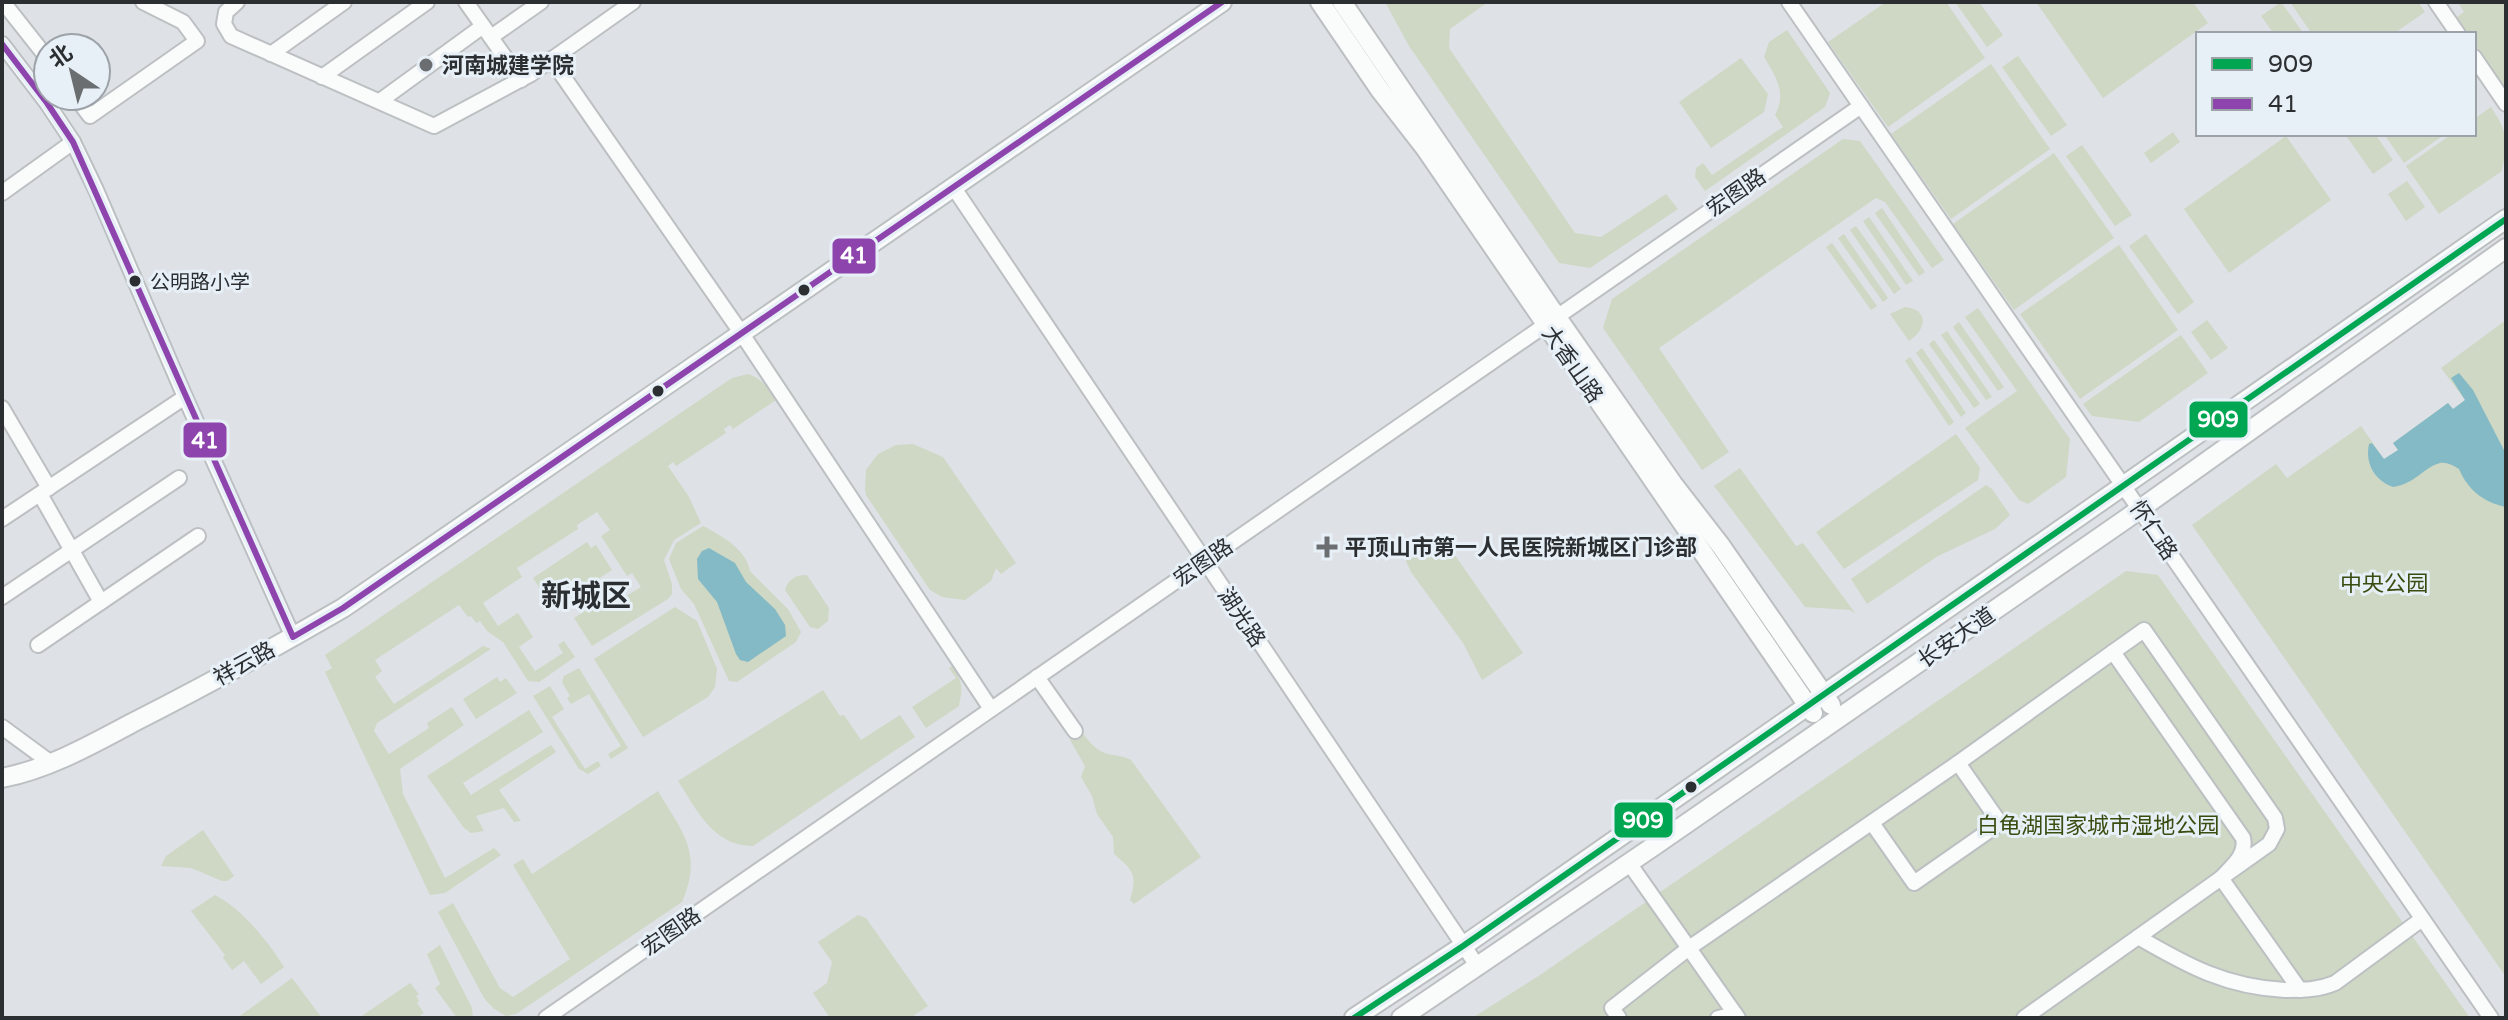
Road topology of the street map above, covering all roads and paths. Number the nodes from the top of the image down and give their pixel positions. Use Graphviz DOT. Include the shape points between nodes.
graph roads {
  1 [pos="3,2"];
  2 [pos="143,2"];
  3 [pos="237,2"];
  4 [pos="344,2"];
  5 [pos="427,2"];
  6 [pos="466,2"];
  7 [pos="541,2"];
  8 [pos="633,2"];
  9 [pos="1222,2"];
  10 [pos="1320,2"];
  11 [pos="1342,2"];
  12 [pos="1789,2"];
  13 [pos="2436,2"];
  14 [pos="487,32"];
  15 [pos="2457,32"];
  16 [pos="32,39"];
  17 [pos="2,44"];
  18 [pos="271,54"];
  19 [pos="551,59"];
  20 [pos="2476,60"];
  21 [pos="322,77"];
  22 [pos="521,80"];
  23 [pos="112,101"];
  24 [pos="380,101"];
  25 [pos="2506,104"];
  26 [pos="1861,106"];
  27 [pos="73,142"];
  28 [pos="954,188"];
  29 [pos="2,193"];
  30 [pos="2506,219"];
  31 [pos="2506,248"];
  32 [pos="1550,320"];
  33 [pos="742,334"];
  34 [pos="185,397"];
  35 [pos="2,408"];
  36 [pos="179,478"];
  37 [pos="2124,486"];
  38 [pos="45,491"];
  39 [pos="2140,509"];
  40 [pos="2,519"];
  41 [pos="198,536"];
  42 [pos="72,550"];
  43 [pos="1204,561"];
  44 [pos="2,597"];
  45 [pos="101,602"];
  46 [pos="293,637"];
  47 [pos="38,645"];
  48 [pos="2113,652"];
  49 [pos="1037,677"];
  50 [pos="1824,695"];
  51 [pos="1808,706"];
  52 [pos="991,709"];
  53 [pos="1839,717"];
  54 [pos="2,727"];
  55 [pos="1823,728"];
  56 [pos="1075,731"];
  57 [pos="51,763"];
  58 [pos="1958,763"];
  59 [pos="2,778"];
  60 [pos="1872,823"];
  61 [pos="1629,863"];
  62 [pos="2221,878"];
  63 [pos="2422,919"];
  64 [pos="2138,937"];
  65 [pos="1463,946"];
  66 [pos="1689,948"];
  67 [pos="1478,967"];
  68 [pos="2300,990"];
  69 [pos="1736,1016"];
  70 [pos="546,1018"];
  71 [pos="1354,1018"];
  72 [pos="1401,1018"];
  73 [pos="1619,1018"];
  74 [pos="1718,1018"];
  75 [pos="2024,1018"];
  76 [pos="2491,1018"];
  1 -- 16 [label="street"];
  2 -- 23 [label="street" via="183,22 197,41"];
  3 -- 18 [label="street" via="226,12 224,24 231,36"];
  4 -- 18 [label="street"];
  5 -- 21 [label="street"];
  6 -- 14 [label="street"];
  7 -- 14 [label="street"];
  8 -- 19 [label="street"];
  9 -- 28 [label="main road, 祥云路"];
  10 -- 32 [label="main road, 大香山路"];
  11 -- 32 [label="main road, 大香山路"];
  12 -- 26 [label="street, 怀仁路"];
  13 -- 15 [label="street"];
  14 -- 22 [label="street"];
  14 -- 24 [label="street"];
  17 -- 27 [label="street"];
  18 -- 21 [label="street"];
  19 -- 22 [label="street"];
  19 -- 33 [label="street"];
  20 -- 25 [label="street"];
  21 -- 24 [label="street"];
  22 -- 24 [label="street" via="434,126"];
  26 -- 32 [label="street, 宏图路"];
  26 -- 37 [label="street, 怀仁路"];
  27 -- 29 [label="street"];
  27 -- 34 [label="street"];
  28 -- 33 [label="main road, 祥云路"];
  28 -- 43 [label="street, 湖光路"];
  30 -- 37 [label="main road, 长安大道"];
  31 -- 39 [label="main road, 长安大道"];
  32 -- 43 [label="street, 宏图路"];
  32 -- 50 [label="main road, 大香山路" via="1721,546"];
  32 -- 51 [label="main road, 大香山路"];
  33 -- 46 [label="main road, 祥云路"];
  33 -- 52 [label="street"];
  34 -- 38 [label="street"];
  34 -- 46 [label="street"];
  35 -- 38 [label="street"];
  36 -- 42 [label="street"];
  37 -- 39 [label="street, 怀仁路"];
  37 -- 50 [label="main road, 长安大道"];
  38 -- 40 [label="street"];
  38 -- 42 [label="street"];
  39 -- 53 [label="main road, 长安大道"];
  39 -- 63 [label="street, 怀仁路"];
  41 -- 45 [label="street"];
  42 -- 44 [label="street"];
  42 -- 45 [label="street"];
  43 -- 49 [label="street, 宏图路"];
  43 -- 65 [label="street, 湖光路"];
  45 -- 47 [label="street"];
  46 -- 57 [label="main road, 祥云路"];
  48 -- 58 [label="street"];
  48 -- 62 [label="street" via="2243,838 2241,856"];
  48 -- 62 [label="street" via="2144,630 2277,823 2269,844"];
  49 -- 52 [label="street, 宏图路"];
  49 -- 56 [label="street"];
  50 -- 51 [label="main road, 长安大道"];
  50 -- 53 [label="main road, 大香山路"];
  51 -- 55 [label="main road, 大香山路"];
  51 -- 65 [label="main road, 长安大道"];
  52 -- 70 [label="street, 宏图路"];
  53 -- 55 [label="main road, 长安大道"];
  54 -- 57 [label="street"];
  55 -- 61 [label="main road, 长安大道"];
  57 -- 59 [label="main road, 祥云路"];
  58 -- 60 [label="street"];
  58 -- 60 [label="street" via="2000,823 1914,883"];
  60 -- 66 [label="street"];
  61 -- 66 [label="street"];
  61 -- 67 [label="main road, 长安大道"];
  62 -- 64 [label="street"];
  62 -- 68 [label="street"];
  63 -- 68 [label="street" via="2335,983"];
  63 -- 76 [label="street, 怀仁路"];
  64 -- 68 [label="street" via="2217,978 2264,989"];
  64 -- 75 [label="street"];
  65 -- 67 [label="street, 湖光路"];
  65 -- 71 [label="main road, 长安大道"];
  66 -- 69 [label="street"];
  66 -- 73 [label="street" via="1612,1008"];
  67 -- 72 [label="main road, 长安大道"];
  69 -- 74 [label="street"];
}
